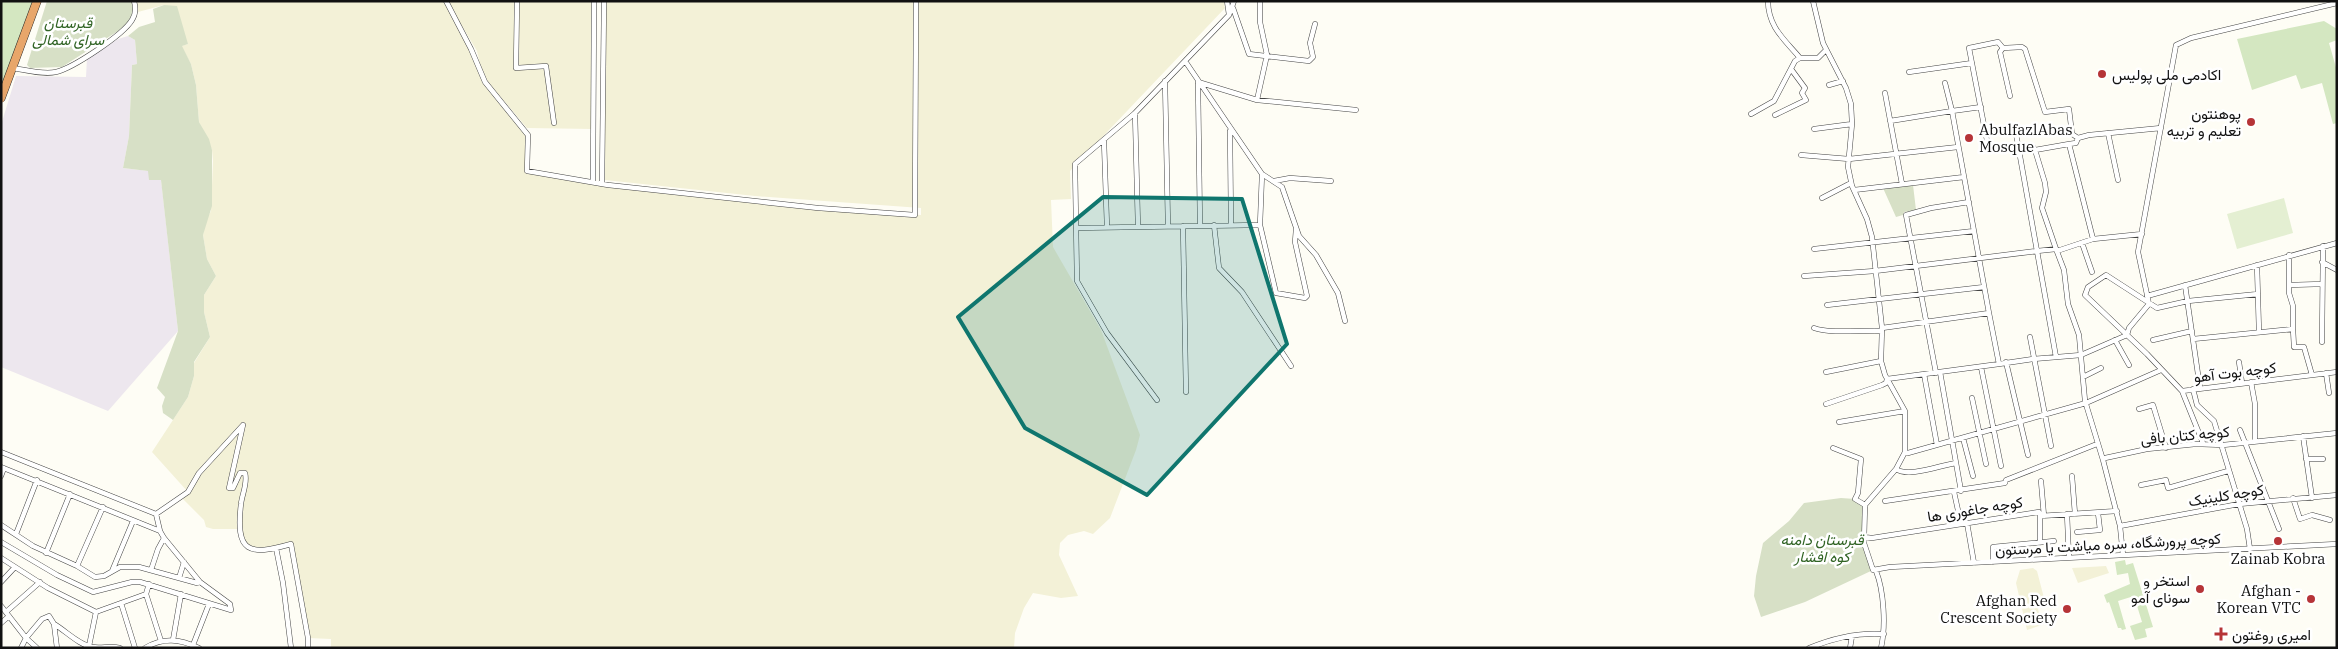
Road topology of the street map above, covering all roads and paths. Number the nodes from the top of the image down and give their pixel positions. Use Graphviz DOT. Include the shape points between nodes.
graph roads {
  1 [pos="36,1"];
  2 [pos="134,1"];
  3 [pos="446,1"];
  4 [pos="517,1"];
  5 [pos="594,1"];
  6 [pos="604,1"];
  7 [pos="916,1"];
  8 [pos="1227,1"];
  9 [pos="1234,1"];
  10 [pos="1260,1"];
  11 [pos="1768,1"];
  12 [pos="1813,1"];
  13 [pos="2337,2"];
  14 [pos="1233,7"];
  15 [pos="1229,14"];
  16 [pos="1314,24"];
  17 [pos="2003,48"];
  18 [pos="1826,50"];
  19 [pos="1267,55"];
  20 [pos="1800,58"];
  21 [pos="1185,61"];
  22 [pos="1972,63"];
  23 [pos="14,68"];
  24 [pos="1791,69"];
  25 [pos="1910,72"];
  26 [pos="1165,81"];
  27 [pos="1198,82"];
  28 [pos="1843,82"];
  29 [pos="1945,83"];
  30 [pos="1829,85"];
  31 [pos="1884,93"];
  32 [pos="2010,96"];
  33 [pos="1,98"];
  34 [pos="1256,100"];
  35 [pos="1981,107"];
  36 [pos="1356,110"];
  37 [pos="1952,111"];
  38 [pos="1135,113"];
  39 [pos="1751,114"];
  40 [pos="1775,115"];
  41 [pos="1890,121"];
  42 [pos="554,123"];
  43 [pos="1852,124"];
  44 [pos="2015,128"];
  45 [pos="2161,128"];
  46 [pos="1230,129"];
  47 [pos="1814,129"];
  48 [pos="2108,133"];
  49 [pos="2078,138"];
  50 [pos="1104,141"];
  51 [pos="2069,144"];
  52 [pos="2018,145"];
  53 [pos="1958,147"];
  54 [pos="2035,150"];
  55 [pos="1896,154"];
  56 [pos="1801,155"];
  57 [pos="1849,159"];
  58 [pos="1262,174"];
  59 [pos="1964,177"];
  60 [pos="2118,180"];
  61 [pos="1274,181"];
  62 [pos="1331,181"];
  63 [pos="593,182"];
  64 [pos="1851,183"];
  65 [pos="602,184"];
  66 [pos="1902,184"];
  67 [pos="1854,190"];
  68 [pos="1822,198"];
  69 [pos="1969,202"];
  70 [pos="1214,225"];
  71 [pos="1231,225"];
  72 [pos="1260,225"];
  73 [pos="1168,226"];
  74 [pos="1183,226"];
  75 [pos="1200,226"];
  76 [pos="1107,227"];
  77 [pos="1138,227"];
  78 [pos="1076,228"];
  79 [pos="1296,228"];
  80 [pos="1974,231"];
  81 [pos="2142,234"];
  82 [pos="1909,239"];
  83 [pos="2093,239"];
  84 [pos="1871,243"];
  85 [pos="2082,243"];
  86 [pos="2337,243"];
  87 [pos="2323,246"];
  88 [pos="1814,249"];
  89 [pos="2057,250"];
  90 [pos="2037,251"];
  91 [pos="2289,255"];
  92 [pos="1979,258"];
  93 [pos="2322,262"];
  94 [pos="2257,265"];
  95 [pos="1915,266"];
  96 [pos="2337,270"];
  97 [pos="1875,271"];
  98 [pos="2092,272"];
  99 [pos="1804,276"];
  100 [pos="2322,284"];
  101 [pos="2185,285"];
  102 [pos="2290,285"];
  103 [pos="1984,287"];
  104 [pos="2258,294"];
  105 [pos="1921,295"];
  106 [pos="2147,296"];
  107 [pos="1878,300"];
  108 [pos="2188,301"];
  109 [pos="2149,304"];
  110 [pos="1827,305"];
  111 [pos="1989,313"];
  112 [pos="1926,321"];
  113 [pos="1345,322"];
  114 [pos="1814,328"];
  115 [pos="1882,329"];
  116 [pos="2293,329"];
  117 [pos="2192,331"];
  118 [pos="2259,332"];
  119 [pos="2127,335"];
  120 [pos="2030,337"];
  121 [pos="2193,339"];
  122 [pos="2115,340"];
  123 [pos="2153,340"];
  124 [pos="2322,342"];
  125 [pos="2081,355"];
  126 [pos="2056,357"];
  127 [pos="2033,359"];
  128 [pos="1881,361"];
  129 [pos="2006,362"];
  130 [pos="2239,362"];
  131 [pos="1998,364"];
  132 [pos="2128,365"];
  133 [pos="1291,366"];
  134 [pos="1981,367"];
  135 [pos="2101,368"];
  136 [pos="2161,370"];
  137 [pos="1826,372"];
  138 [pos="1938,372"];
  139 [pos="2337,372"];
  140 [pos="2326,373"];
  141 [pos="1924,374"];
  142 [pos="2312,375"];
  143 [pos="2083,377"];
  144 [pos="1887,379"];
  145 [pos="2251,382"];
  146 [pos="2242,383"];
  147 [pos="2200,388"];
  148 [pos="2193,389"];
  149 [pos="2182,390"];
  150 [pos="1186,392"];
  151 [pos="2329,393"];
  152 [pos="1972,398"];
  153 [pos="1156,400"];
  154 [pos="2086,403"];
  155 [pos="1826,404"];
  156 [pos="2139,409"];
  157 [pos="1905,411"];
  158 [pos="2045,415"];
  159 [pos="1839,422"];
  160 [pos="2020,423"];
  161 [pos="1994,430"];
  162 [pos="2240,430"];
  163 [pos="2337,433"];
  164 [pos="1979,434"];
  165 [pos="2303,436"];
  166 [pos="1963,438"];
  167 [pos="1952,441"];
  168 [pos="2255,441"];
  169 [pos="2247,442"];
  170 [pos="2204,443"];
  171 [pos="2097,444"];
  172 [pos="2221,444"];
  173 [pos="1937,445"];
  174 [pos="2051,446"];
  175 [pos="1833,448"];
  176 [pos="2166,448"];
  177 [pos="1,452"];
  178 [pos="1905,452"];
  179 [pos="2028,456"];
  180 [pos="2306,459"];
  181 [pos="2323,459"];
  182 [pos="2102,460"];
  183 [pos="1956,463"];
  184 [pos="1986,464"];
  185 [pos="2001,466"];
  186 [pos="3,467"];
  187 [pos="1896,469"];
  188 [pos="2228,471"];
  189 [pos="1,476"];
  190 [pos="1973,476"];
  191 [pos="2072,476"];
  192 [pos="37,480"];
  193 [pos="2041,481"];
  194 [pos="2141,485"];
  195 [pos="1962,491"];
  196 [pos="1954,492"];
  197 [pos="70,494"];
  198 [pos="2337,495"];
  199 [pos="2293,498"];
  200 [pos="2312,498"];
  201 [pos="1885,500"];
  202 [pos="2267,501"];
  203 [pos="2239,504"];
  204 [pos="1865,505"];
  205 [pos="103,507"];
  206 [pos="2117,511"];
  207 [pos="2098,513"];
  208 [pos="156,514"];
  209 [pos="2067,514"];
  210 [pos="2075,514"];
  211 [pos="2042,516"];
  212 [pos="133,520"];
  213 [pos="2330,520"];
  214 [pos="1967,523"];
  215 [pos="1,524"];
  216 [pos="1961,524"];
  217 [pos="2120,526"];
  218 [pos="2279,529"];
  219 [pos="160,530"];
  220 [pos="2077,532"];
  221 [pos="16,534"];
  222 [pos="1864,537"];
  223 [pos="164,538"];
  224 [pos="2054,541"];
  225 [pos="1,542"];
  226 [pos="2040,542"];
  227 [pos="2337,544"];
  228 [pos="276,548"];
  229 [pos="2250,549"];
  230 [pos="46,552"];
  231 [pos="2123,555"];
  232 [pos="1,558"];
  233 [pos="2069,558"];
  234 [pos="184,562"];
  235 [pos="1993,562"];
  236 [pos="1974,563"];
  237 [pos="77,566"];
  238 [pos="15,567"];
  239 [pos="151,570"];
  240 [pos="112,571"];
  241 [pos="1879,571"];
  242 [pos="179,578"];
  243 [pos="1,582"];
  244 [pos="40,582"];
  245 [pos="200,582"];
  246 [pos="149,584"];
  247 [pos="146,594"];
  248 [pos="181,594"];
  249 [pos="121,603"];
  250 [pos="209,604"];
  251 [pos="1,606"];
  252 [pos="96,612"];
  253 [pos="8,614"];
  254 [pos="1,623"];
  255 [pos="54,624"];
  256 [pos="1884,634"];
  257 [pos="1852,636"];
  258 [pos="26,638"];
  259 [pos="173,640"];
  260 [pos="161,641"];
  261 [pos="193,645"];
  262 [pos="1820,645"];
  263 [pos="59,647"];
  264 [pos="92,647"];
  265 [pos="21,648"];
  266 [pos="37,648"];
  267 [pos="120,648"];
  268 [pos="135,648"];
  269 [pos="145,648"];
  270 [pos="199,648"];
  271 [pos="291,648"];
  272 [pos="308,648"];
  273 [pos="1808,648"];
  274 [pos="1850,648"];
  275 [pos="1881,648"];
  1 -- 23 [label="highway"];
  2 -- 23 [label="street" via="135,14 122,31 62,70 50,73"];
  3 -- 63 [label="street" via="485,82 528,135 526,171"];
  4 -- 42 [label="street" via="516,68 546,66"];
  5 -- 63 [label="street"];
  6 -- 65 [label="street"];
  7 -- 65 [label="street" via="915,215 818,208"];
  8 -- 15 [label="street"];
  9 -- 14 [label="street"];
  10 -- 19 [label="street" via="1260,22"];
  11 -- 20 [label="street" via="1770,17 1779,36"];
  12 -- 18 [label="street"];
  13 -- 45 [label="street" via="2179,42"];
  14 -- 15 [label="street"];
  14 -- 19 [label="street" via="1247,52"];
  15 -- 21 [label="street"];
  16 -- 19 [label="street" via="1310,43 1313,57 1309,61"];
  17 -- 22 [label="street" via="1998,42 1969,48"];
  17 -- 32 [label="street" via="2000,52"];
  17 -- 49 [label="street" via="2022,46 2025,49 2045,112 2069,110 2072,134"];
  18 -- 20 [label="street" via="1818,58"];
  18 -- 28 [label="street"];
  19 -- 34 [label="street"];
  20 -- 24 [label="street"];
  21 -- 26 [label="street"];
  21 -- 27 [label="street"];
  22 -- 25 [label="street"];
  22 -- 35 [label="street"];
  23 -- 33 [label="highway"];
  24 -- 39 [label="street" via="1774,101"];
  24 -- 40 [label="street" via="1805,88 1802,93 1806,100"];
  26 -- 38 [label="street"];
  26 -- 73 [label="street"];
  27 -- 34 [label="street"];
  27 -- 46 [label="street"];
  27 -- 75 [label="street"];
  28 -- 30 [label="street"];
  28 -- 43 [label="street" via="1851,104"];
  29 -- 37 [label="street"];
  31 -- 41 [label="street"];
  34 -- 36 [label="street"];
  35 -- 37 [label="street"];
  35 -- 52 [label="street" via="1989,151"];
  37 -- 41 [label="street"];
  37 -- 53 [label="street"];
  38 -- 50 [label="street"];
  38 -- 77 [label="street"];
  41 -- 55 [label="street"];
  43 -- 47 [label="street"];
  43 -- 57 [label="street"];
  44 -- 52 [label="street"];
  45 -- 48 [label="street"];
  45 -- 81 [label="street"];
  46 -- 58 [label="street"];
  46 -- 71 [label="street"];
  48 -- 49 [label="street"];
  48 -- 60 [label="street"];
  49 -- 51 [label="street" via="2076,143"];
  50 -- 76 [label="street"];
  50 -- 78 [label="street" via="1075,164"];
  51 -- 54 [label="street"];
  51 -- 83 [label="street"];
  52 -- 54 [label="street"];
  52 -- 90 [label="street"];
  53 -- 55 [label="street"];
  53 -- 59 [label="street"];
  54 -- 89 [label="street" via="2045,183 2042,208"];
  55 -- 57 [label="street"];
  55 -- 66 [label="street"];
  56 -- 57 [label="street"];
  57 -- 64 [label="street"];
  58 -- 61 [label="street"];
  58 -- 72 [label="street"];
  59 -- 66 [label="street"];
  59 -- 69 [label="street"];
  61 -- 62 [label="street" via="1290,178"];
  61 -- 79 [label="street" via="1282,187"];
  63 -- 65 [label="street"];
  64 -- 67 [label="street"];
  64 -- 68 [label="street"];
  66 -- 67 [label="street"];
  67 -- 84 [label="street" via="1870,226"];
  69 -- 80 [label="street"];
  69 -- 82 [label="street" via="1906,215"];
  70 -- 71 [label="street"];
  70 -- 75 [label="street"];
  70 -- 133 [label="street" via="1219,268 1242,292"];
  71 -- 72 [label="street"];
  72 -- 79 [label="street" via="1276,293 1305,298 1295,242"];
  73 -- 74 [label="street"];
  73 -- 77 [label="street"];
  74 -- 75 [label="street"];
  74 -- 150 [label="street"];
  76 -- 77 [label="street"];
  76 -- 78 [label="street"];
  78 -- 153 [label="street" via="1078,284 1102,325"];
  79 -- 113 [label="street" via="1338,293"];
  80 -- 82 [label="street"];
  80 -- 92 [label="street"];
  81 -- 83 [label="street"];
  81 -- 106 [label="street" via="2138,252"];
  82 -- 84 [label="street"];
  82 -- 95 [label="street"];
  83 -- 85 [label="street"];
  84 -- 88 [label="street"];
  84 -- 97 [label="street"];
  85 -- 89 [label="street"];
  85 -- 98 [label="street"];
  86 -- 87 [label="street"];
  87 -- 91 [label="street"];
  87 -- 93 [label="street"];
  89 -- 90 [label="street"];
  89 -- 125 [label="street" via="2064,270 2068,304 2079,335"];
  90 -- 92 [label="street"];
  90 -- 126 [label="street"];
  91 -- 94 [label="street"];
  91 -- 102 [label="street"];
  92 -- 95 [label="street"];
  92 -- 103 [label="street"];
  93 -- 96 [label="street"];
  93 -- 100 [label="street"];
  94 -- 101 [label="street"];
  94 -- 104 [label="street"];
  95 -- 97 [label="street"];
  95 -- 105 [label="street"];
  97 -- 99 [label="street"];
  97 -- 107 [label="street"];
  100 -- 102 [label="street"];
  100 -- 124 [label="street"];
  101 -- 106 [label="street"];
  101 -- 108 [label="street"];
  102 -- 116 [label="street"];
  103 -- 105 [label="street"];
  103 -- 111 [label="street"];
  104 -- 108 [label="street"];
  104 -- 118 [label="street"];
  105 -- 107 [label="street"];
  105 -- 112 [label="street"];
  106 -- 109 [label="street"];
  107 -- 110 [label="street"];
  107 -- 115 [label="street"];
  108 -- 109 [label="street" via="2160,308"];
  108 -- 117 [label="street"];
  109 -- 119 [label="street"];
  109 -- 119 [label="street, کوچه بوت آهو" via="2106,275 2088,287 2085,295"];
  111 -- 112 [label="street"];
  111 -- 131 [label="street"];
  112 -- 115 [label="street"];
  112 -- 138 [label="street"];
  114 -- 115 [label="street" via="1825,332"];
  115 -- 128 [label="street"];
  116 -- 118 [label="street"];
  116 -- 142 [label="street" via="2294,347 2304,347"];
  117 -- 121 [label="street"];
  117 -- 123 [label="street"];
  118 -- 121 [label="street"];
  119 -- 122 [label="street"];
  119 -- 136 [label="street, کوچه بوت آهو"];
  120 -- 127 [label="street"];
  121 -- 147 [label="street"];
  122 -- 125 [label="street"];
  122 -- 132 [label="street"];
  125 -- 126 [label="street"];
  125 -- 143 [label="street"];
  126 -- 127 [label="street"];
  127 -- 129 [label="street"];
  127 -- 158 [label="street"];
  128 -- 137 [label="street"];
  128 -- 144 [label="street"];
  129 -- 131 [label="street"];
  129 -- 160 [label="street"];
  130 -- 146 [label="street"];
  131 -- 134 [label="street"];
  134 -- 138 [label="street"];
  134 -- 161 [label="street"];
  135 -- 143 [label="street"];
  136 -- 149 [label="street, کوچه بوت آهو"];
  136 -- 154 [label="street"];
  138 -- 141 [label="street"];
  138 -- 167 [label="street"];
  139 -- 140 [label="street, کوچه بوت آهو"];
  140 -- 142 [label="street, کوچه بوت آهو"];
  140 -- 151 [label="street"];
  141 -- 144 [label="street"];
  141 -- 173 [label="street"];
  142 -- 145 [label="street, کوچه بوت آهو"];
  143 -- 154 [label="street"];
  144 -- 155 [label="street" via="1882,385"];
  144 -- 157 [label="street"];
  145 -- 146 [label="street, کوچه بوت آهو"];
  145 -- 168 [label="street" via="2255,404"];
  146 -- 147 [label="street, کوچه بوت آهو"];
  147 -- 148 [label="street, کوچه بوت آهو"];
  148 -- 149 [label="street, کوچه بوت آهو"];
  148 -- 172 [label="street" via="2197,405 2214,421"];
  149 -- 170 [label="street"];
  152 -- 164 [label="street"];
  154 -- 158 [label="street"];
  154 -- 171 [label="street"];
  156 -- 176 [label="street" via="2153,405"];
  157 -- 159 [label="street"];
  157 -- 178 [label="street"];
  158 -- 160 [label="street"];
  158 -- 174 [label="street"];
  160 -- 161 [label="street"];
  160 -- 179 [label="street"];
  161 -- 164 [label="street"];
  161 -- 185 [label="street"];
  162 -- 169 [label="street"];
  163 -- 165 [label="street, کوچه کتان بافی"];
  164 -- 166 [label="street"];
  164 -- 184 [label="street"];
  165 -- 168 [label="street, کوچه کتان بافی"];
  165 -- 180 [label="street"];
  166 -- 167 [label="street"];
  166 -- 190 [label="street"];
  167 -- 173 [label="street"];
  167 -- 183 [label="street"];
  168 -- 169 [label="street, کوچه کتان بافی"];
  169 -- 172 [label="street, کوچه کتان بافی"];
  169 -- 202 [label="street"];
  170 -- 172 [label="street, کوچه کتان بافی"];
  170 -- 176 [label="street, کوچه کتان بافی"];
  171 -- 182 [label="street"];
  171 -- 195 [label="street" via="2005,483"];
  172 -- 188 [label="street"];
  173 -- 178 [label="street"];
  175 -- 204 [label="street" via="1861,459 1855,499"];
  176 -- 182 [label="street, کوچه کتان بافی" via="2146,449"];
  177 -- 208 [label="street"];
  178 -- 187 [label="street"];
  180 -- 181 [label="street"];
  180 -- 200 [label="street"];
  182 -- 206 [label="street"];
  183 -- 187 [label="street" via="1909,472"];
  183 -- 195 [label="street"];
  186 -- 189 [label="street"];
  186 -- 192 [label="street"];
  187 -- 204 [label="street"];
  188 -- 194 [label="street" via="2168,488 2166,480"];
  188 -- 203 [label="street"];
  191 -- 210 [label="street"];
  192 -- 197 [label="street"];
  192 -- 221 [label="street"];
  193 -- 211 [label="street"];
  195 -- 196 [label="street"];
  196 -- 201 [label="street"];
  196 -- 216 [label="street"];
  197 -- 205 [label="street"];
  197 -- 230 [label="street"];
  198 -- 200 [label="street, کوچه کلینیک"];
  199 -- 200 [label="street, کوچه کلینیک"];
  199 -- 202 [label="street, کوچه کلینیک"];
  199 -- 213 [label="street" via="2300,519 2312,515"];
  202 -- 203 [label="street, کوچه کلینیک"];
  202 -- 218 [label="street"];
  203 -- 217 [label="street, کوچه کلینیک"];
  203 -- 229 [label="street"];
  204 -- 222 [label="street"];
  205 -- 212 [label="street"];
  205 -- 237 [label="street"];
  206 -- 207 [label="street, کوچه جاغوری ها"];
  206 -- 217 [label="street"];
  207 -- 210 [label="street, کوچه جاغوری ها"];
  207 -- 220 [label="street" via="2100,530"];
  208 -- 219 [label="street"];
  208 -- 228 [label="street" via="188,492 199,473 243,425 228,488 233,488 240,473 245,473 240,533 247,547 256,551"];
  209 -- 210 [label="street, کوچه جاغوری ها"];
  209 -- 211 [label="street, کوچه جاغوری ها"];
  209 -- 233 [label="street"];
  211 -- 214 [label="street, کوچه جاغوری ها" via="2040,512"];
  211 -- 226 [label="street"];
  212 -- 219 [label="street"];
  212 -- 240 [label="street"];
  214 -- 216 [label="street, کوچه جاغوری ها"];
  214 -- 236 [label="street"];
  215 -- 221 [label="street"];
  216 -- 222 [label="street, کوچه جاغوری ها"];
  217 -- 231 [label="street"];
  219 -- 223 [label="street"];
  221 -- 230 [label="street"];
  222 -- 241 [label="street" via="1873,570"];
  223 -- 234 [label="street"];
  223 -- 239 [label="street"];
  224 -- 226 [label="street"];
  225 -- 246 [label="street" via="93,592 132,582"];
  226 -- 235 [label="street" via="1993,547"];
  227 -- 229 [label="street, کوچه پرورشگاه، سره میاشت یا مرستون"];
  228 -- 271 [label="street" via="284,583"];
  228 -- 272 [label="street" via="291,544"];
  229 -- 231 [label="street, کوچه پرورشگاه، سره میاشت یا مرستون"];
  230 -- 237 [label="street"];
  231 -- 233 [label="street, کوچه پرورشگاه، سره میاشت یا مرستون"];
  232 -- 238 [label="street"];
  233 -- 235 [label="street, کوچه پرورشگاه، سره میاشت یا مرستون"];
  234 -- 242 [label="street"];
  234 -- 245 [label="street"];
  235 -- 236 [label="street, کوچه پرورشگاه، سره میاشت یا مرستون"];
  236 -- 241 [label="street, کوچه پرورشگاه، سره میاشت یا مرستون" via="1890,567"];
  237 -- 240 [label="street" via="95,577"];
  238 -- 243 [label="street"];
  238 -- 244 [label="street"];
  239 -- 240 [label="street" via="129,566"];
  239 -- 242 [label="street"];
  241 -- 256 [label="street"];
  242 -- 245 [label="street" via="197,584"];
  244 -- 252 [label="street"];
  244 -- 253 [label="street"];
  245 -- 250 [label="street" via="230,604 231,610"];
  246 -- 247 [label="street"];
  246 -- 248 [label="street"];
  247 -- 249 [label="street"];
  247 -- 260 [label="street"];
  248 -- 250 [label="street"];
  248 -- 259 [label="street"];
  249 -- 252 [label="street"];
  249 -- 268 [label="street"];
  250 -- 261 [label="street"];
  251 -- 253 [label="street"];
  252 -- 264 [label="street"];
  253 -- 254 [label="street"];
  253 -- 258 [label="street"];
  255 -- 258 [label="street" via="46,616"];
  255 -- 263 [label="street"];
  255 -- 264 [label="street"];
  256 -- 257 [label="street" via="1867,632"];
  256 -- 275 [label="street"];
  257 -- 262 [label="street"];
  257 -- 274 [label="street"];
  258 -- 265 [label="street"];
  258 -- 266 [label="street"];
  259 -- 260 [label="street"];
  259 -- 261 [label="street"];
  260 -- 269 [label="street"];
  261 -- 270 [label="street"];
  262 -- 273 [label="street"];
  264 -- 267 [label="street" via="112,645"];
}
